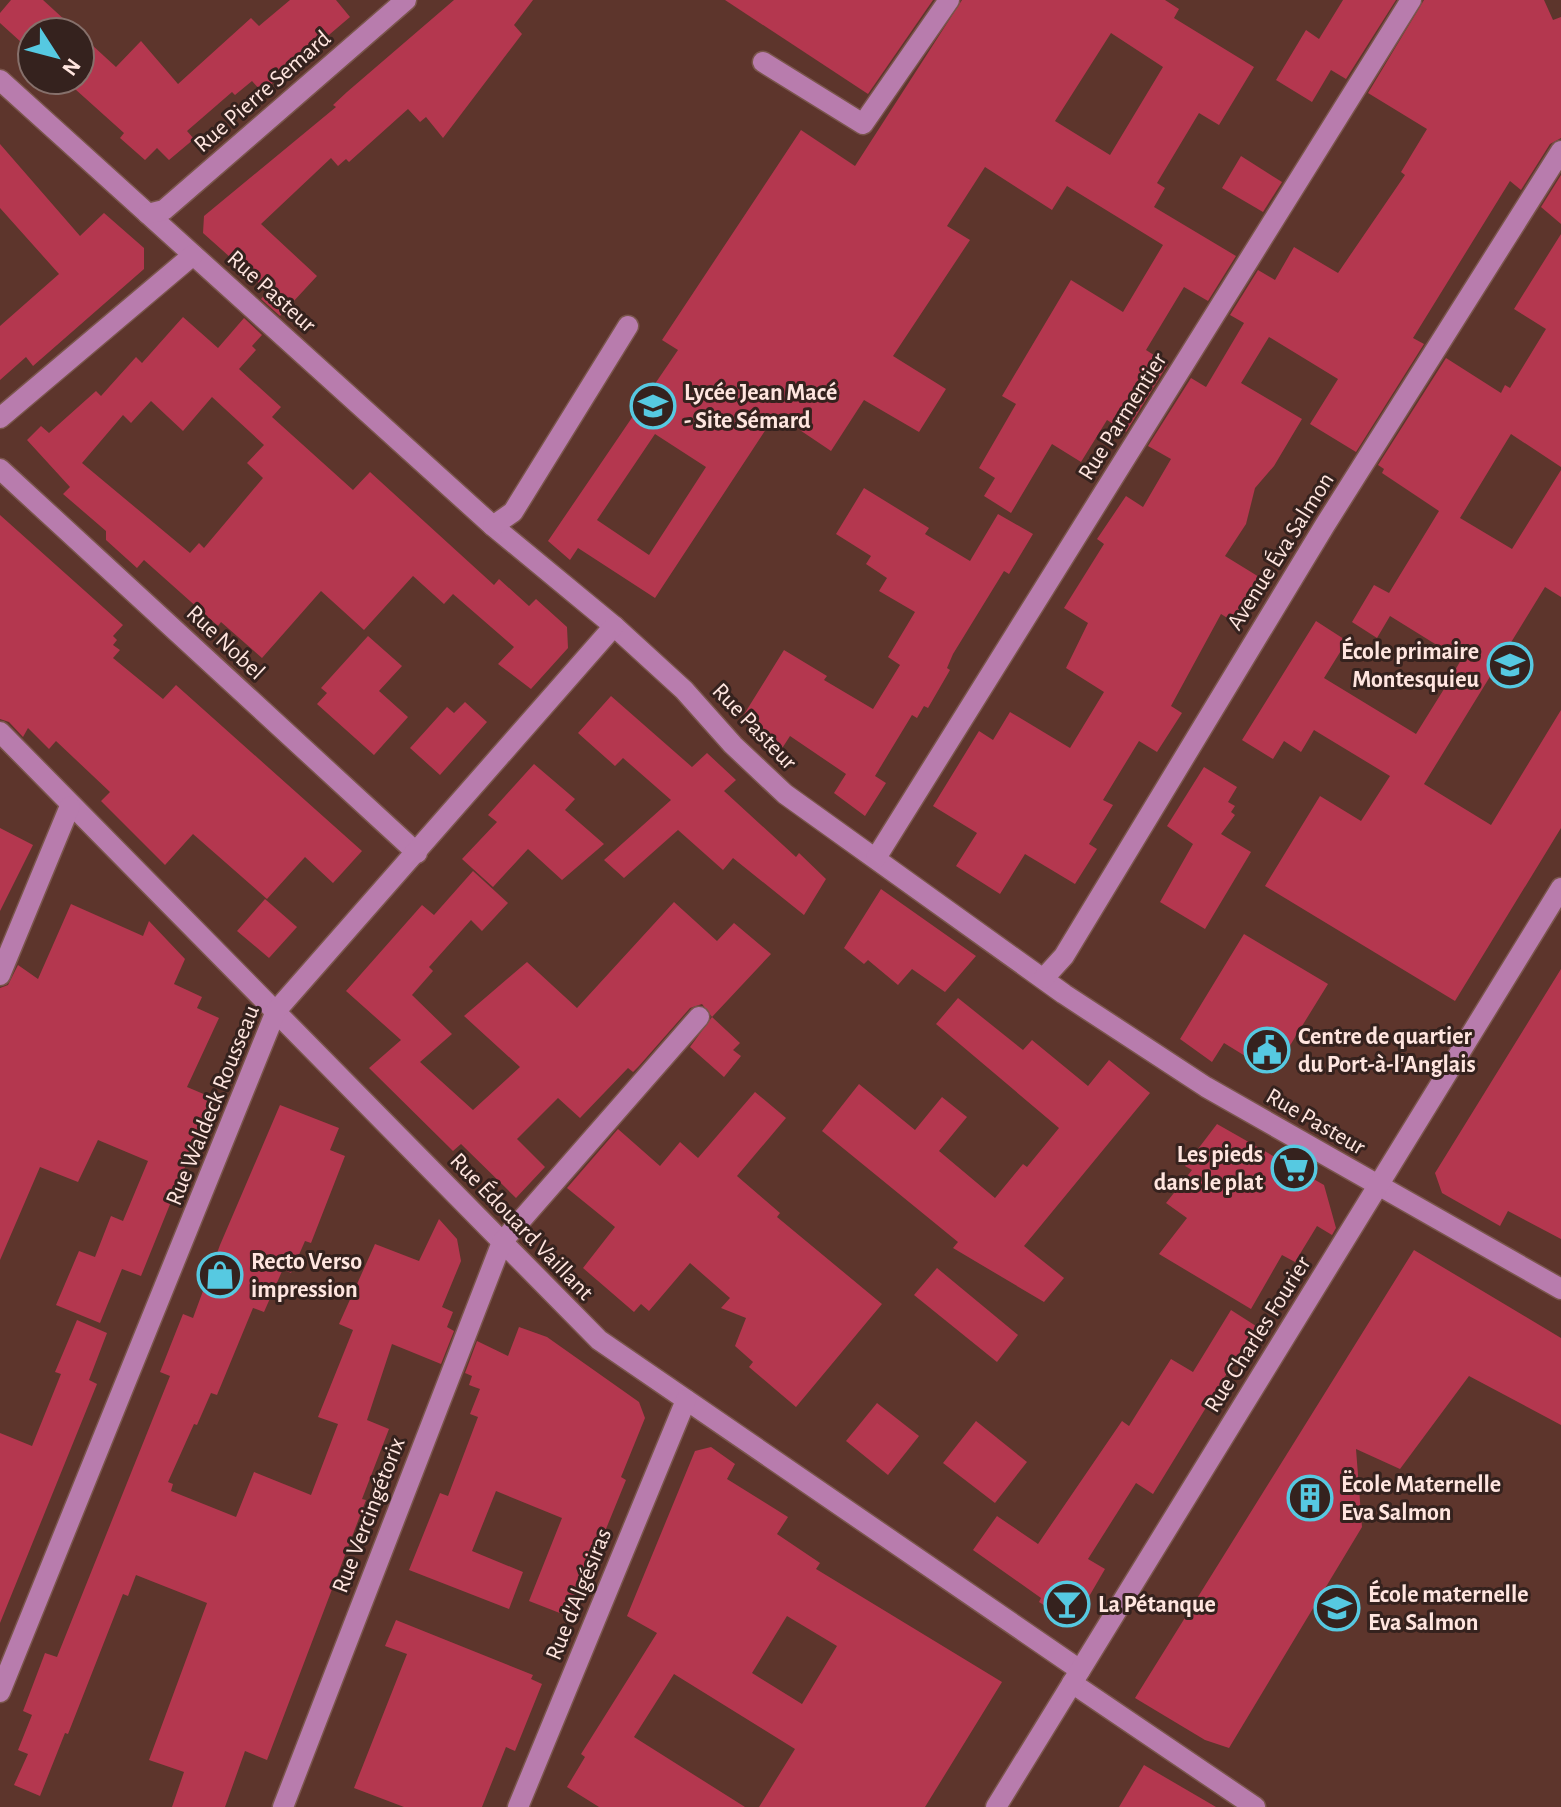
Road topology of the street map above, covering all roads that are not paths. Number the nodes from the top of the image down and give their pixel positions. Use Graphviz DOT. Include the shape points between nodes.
graph roads {
  1 [pos="406,0"];
  2 [pos="949,0"];
  3 [pos="1411,0"];
  4 [pos="763,62"];
  5 [pos="0,80"];
  6 [pos="1561,151"];
  7 [pos="148,214"];
  8 [pos="193,255"];
  9 [pos="628,326"];
  10 [pos="0,418"];
  11 [pos="0,469"];
  12 [pos="493,526"];
  13 [pos="614,626"];
  14 [pos="0,732"];
  15 [pos="70,806"];
  16 [pos="417,853"];
  17 [pos="876,858"];
  18 [pos="1561,888"];
  19 [pos="0,975"];
  20 [pos="1044,978"];
  21 [pos="276,1011"];
  22 [pos="699,1017"];
  23 [pos="1378,1187"];
  24 [pos="502,1242"];
  25 [pos="1561,1289"];
  26 [pos="686,1400"];
  27 [pos="1076,1676"];
  28 [pos="0,1692"];
  29 [pos="283,1807"];
  30 [pos="518,1807"];
  31 [pos="996,1807"];
  32 [pos="1255,1807"];
  1 -- 7 [label="street, Rue Pierre Semard" via="164,210"];
  2 -- 4 [label="street" via="863,124"];
  3 -- 17 [label="street, Rue Parmentier"];
  5 -- 7 [label="street, Rue Pasteur"];
  6 -- 20 [label="street, Avenue Éva Salmon" via="1325,525 1064,956"];
  7 -- 8 [label="street, Rue Pasteur"];
  8 -- 10 [label="street"];
  8 -- 12 [label="street, Rue Pasteur"];
  9 -- 12 [label="street" via="513,512"];
  11 -- 16 [label="street, Rue Nobel"];
  12 -- 13 [label="street, Rue Pasteur"];
  13 -- 16 [label="street, Rue Waldeck Rousseau"];
  13 -- 17 [label="street, Rue Pasteur" via="785,794"];
  14 -- 15 [label="street, Rue Édouard Vaillant"];
  15 -- 19 [label="street"];
  15 -- 21 [label="street, Rue Édouard Vaillant"];
  16 -- 21 [label="street, Rue Waldeck Rousseau"];
  17 -- 20 [label="street, Rue Pasteur"];
  18 -- 23 [label="street, Rue Charles Fourier"];
  20 -- 23 [label="street, Rue Pasteur" via="1218,1094"];
  21 -- 24 [label="street, Rue Édouard Vaillant"];
  21 -- 28 [label="street, Rue Waldeck Rousseau"];
  22 -- 24 [label="street"];
  23 -- 25 [label="street, Rue Pasteur"];
  23 -- 27 [label="street, Rue Charles Fourier"];
  24 -- 26 [label="street, Rue Édouard Vaillant" via="599,1340"];
  24 -- 29 [label="street, Rue Vercingétorix"];
  26 -- 27 [label="street, Rue Édouard Vaillant"];
  26 -- 30 [label="street, Rue d'Algésiras"];
  27 -- 31 [label="street, Rue Charles Fourier"];
  27 -- 32 [label="street, Rue Édouard Vaillant"];
}
